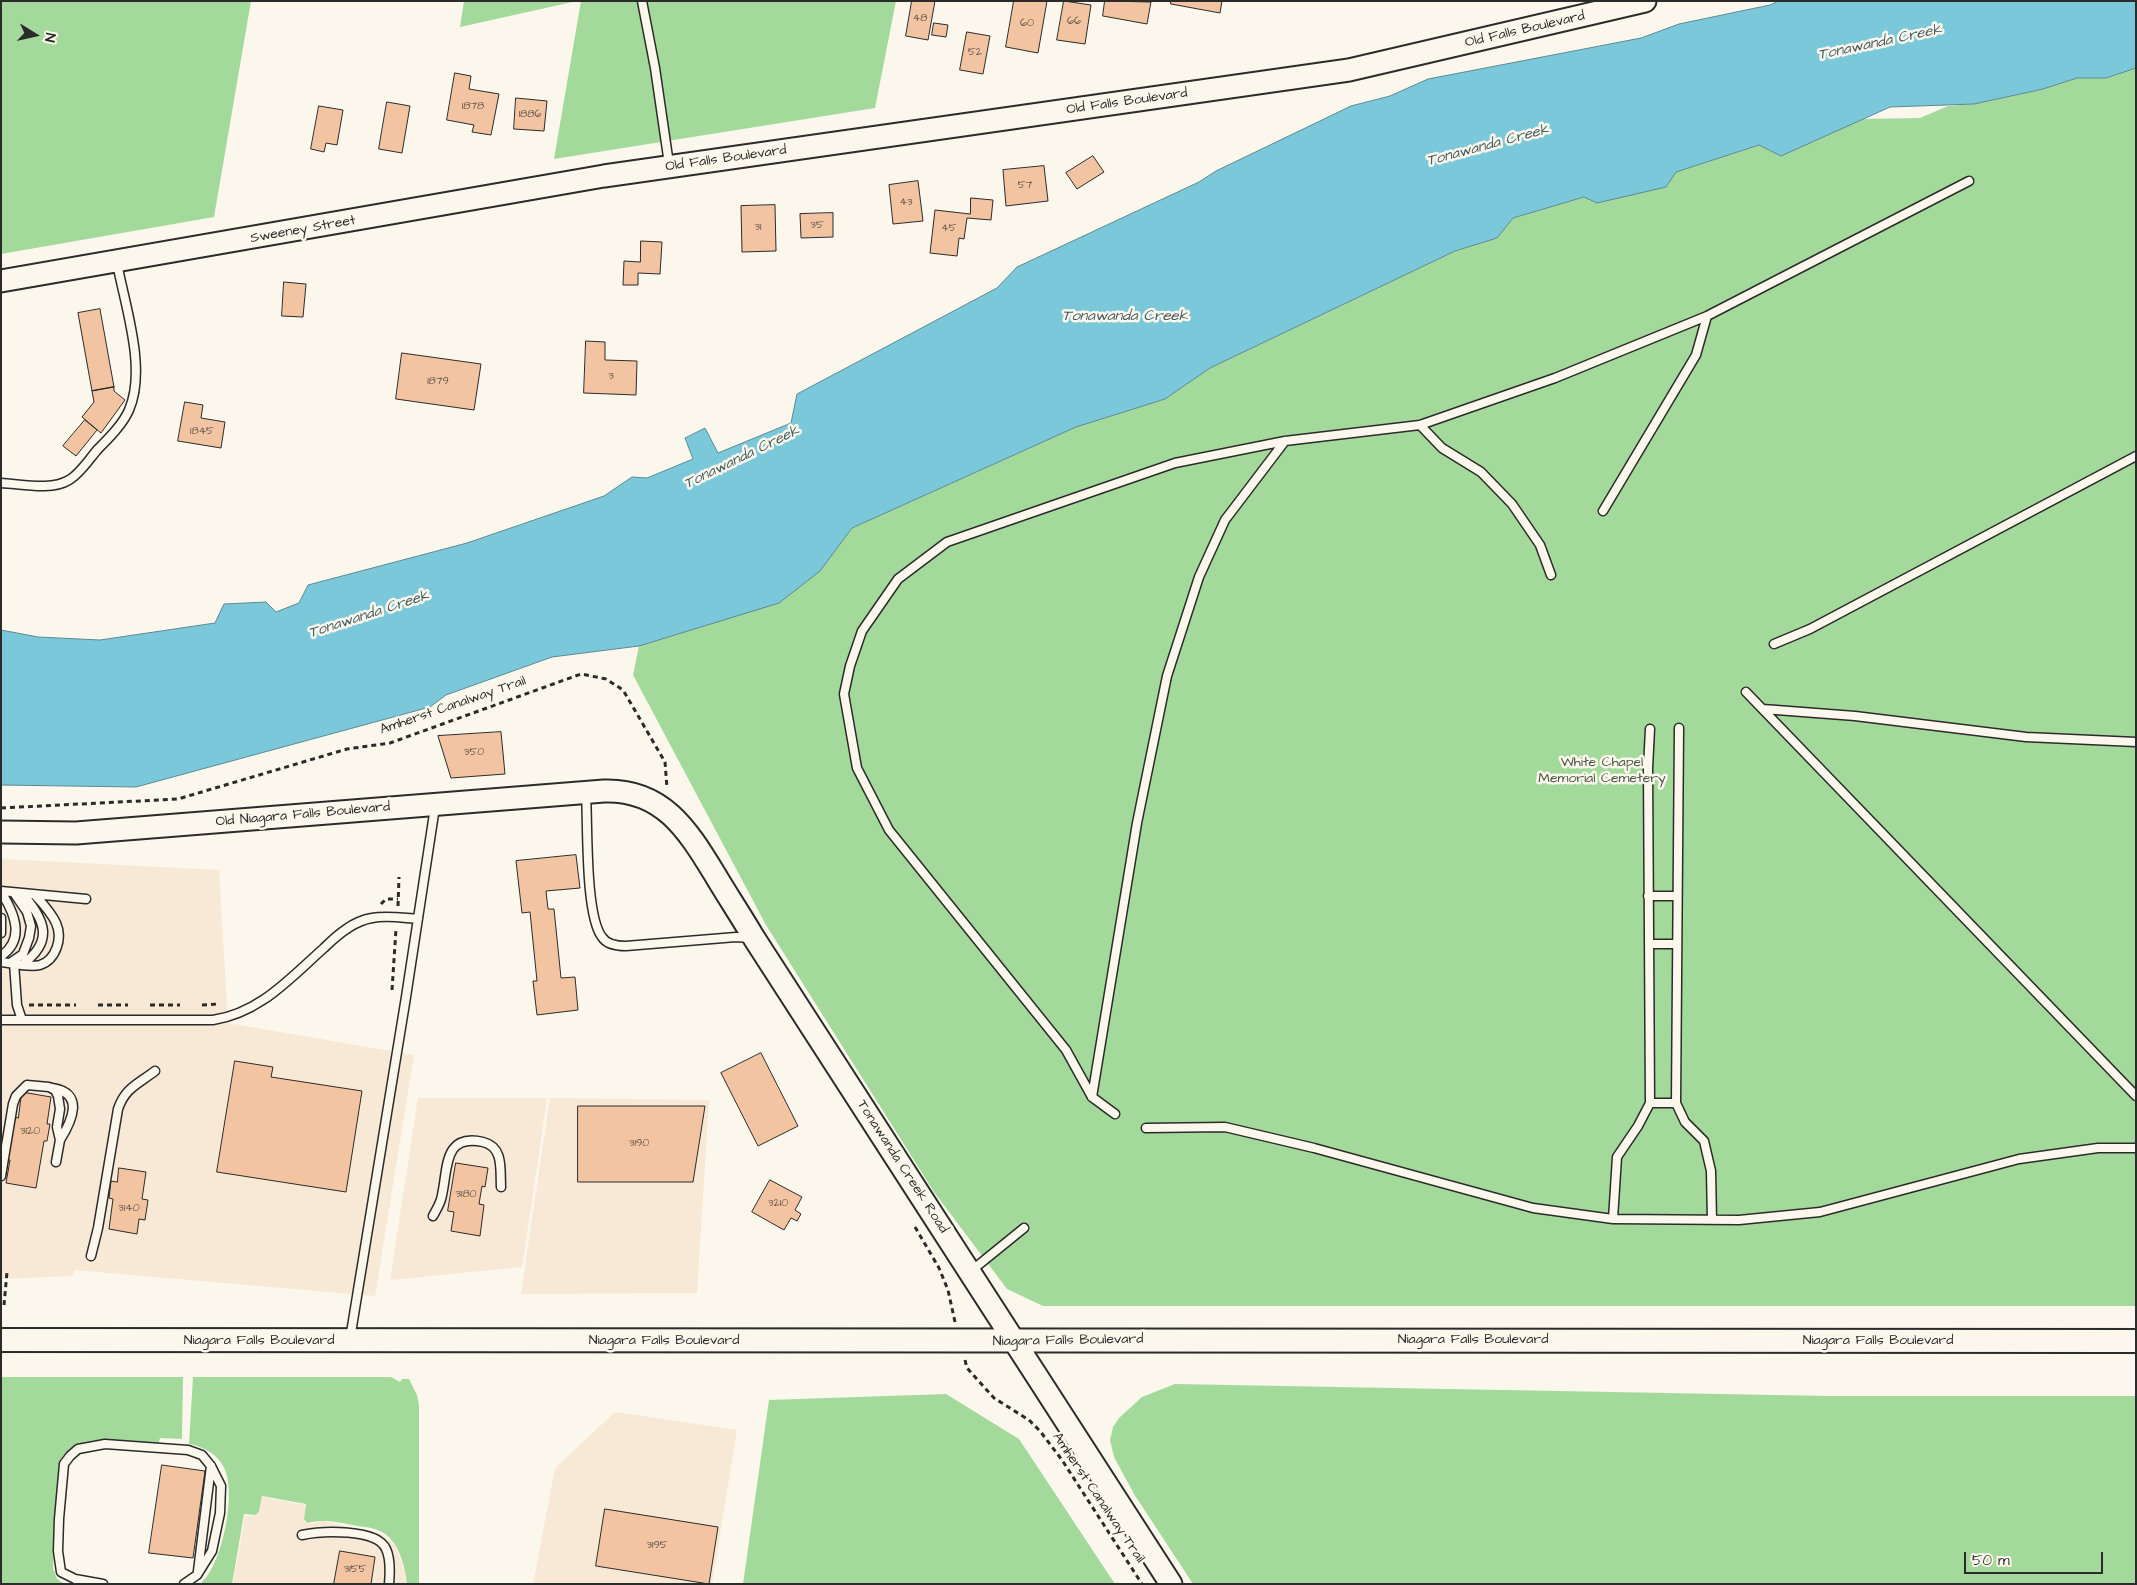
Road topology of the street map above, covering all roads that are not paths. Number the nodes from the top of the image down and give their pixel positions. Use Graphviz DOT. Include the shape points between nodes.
graph roads {
  1 [pos="642,1"];
  2 [pos="1645,1"];
  3 [pos="669,167"];
  4 [pos="604,176"];
  5 [pos="1969,181"];
  6 [pos="116,262"];
  7 [pos="1,281"];
  8 [pos="1707,316"];
  9 [pos="1420,425"];
  10 [pos="1285,441"];
  11 [pos="2136,456"];
  12 [pos="1,483"];
  13 [pos="1603,511"];
  14 [pos="1551,575"];
  15 [pos="1774,644"];
  16 [pos="1746,692"];
  17 [pos="1763,709"];
  18 [pos="1679,728"];
  19 [pos="1650,729"];
  20 [pos="2136,742"];
  21 [pos="595,791"];
  22 [pos="435,804"];
  23 [pos="1,832"];
  24 [pos="1,892"];
  25 [pos="14,893"];
  26 [pos="23,894"];
  27 [pos="35,895"];
  28 [pos="1648,896"];
  29 [pos="1677,896"];
  30 [pos="86,899"];
  31 [pos="1,918"];
  32 [pos="418,919"];
  33 [pos="1,933"];
  34 [pos="754,938"];
  35 [pos="1649,944"];
  36 [pos="1677,944"];
  37 [pos="1,956"];
  38 [pos="1,962"];
  39 [pos="12,963"];
  40 [pos="24,964"];
  41 [pos="1,1020"];
  42 [pos="22,1020"];
  43 [pos="155,1071"];
  44 [pos="49,1087"];
  45 [pos="2136,1096"];
  46 [pos="1092,1097"];
  47 [pos="1650,1103"];
  48 [pos="1676,1103"];
  49 [pos="1116,1114"];
  50 [pos="1146,1128"];
  51 [pos="60,1140"];
  52 [pos="2136,1148"];
  53 [pos="56,1162"];
  54 [pos="1,1176"];
  55 [pos="501,1187"];
  56 [pos="433,1216"];
  57 [pos="1613,1219"];
  58 [pos="1712,1220"];
  59 [pos="1024,1228"];
  60 [pos="90,1256"];
  61 [pos="969,1272"];
  62 [pos="1,1340"];
  63 [pos="350,1341"];
  64 [pos="2136,1341"];
  65 [pos="1014,1342"];
  66 [pos="212,1466"];
  67 [pos="302,1535"];
  68 [pos="197,1575"];
  69 [pos="103,1584"];
  70 [pos="184,1584"];
  71 [pos="389,1584"];
  72 [pos="1171,1584"];
  1 -- 3 [label="lane"];
  2 -- 3 [label="street, Old Falls Boulevard" via="1349,70"];
  3 -- 4 [label="street, Old Falls Boulevard"];
  4 -- 6 [label="street, Sweeney Street"];
  5 -- 8 [label="lane"];
  6 -- 7 [label="street, Sweeney Street"];
  6 -- 12 [label="lane" via="137,375 128,412 111,436 70,480 38,486"];
  8 -- 9 [label="lane" via="1555,378"];
  8 -- 13 [label="lane" via="1696,355"];
  9 -- 10 [label="lane"];
  9 -- 14 [label="lane" via="1442,448 1481,472 1512,504 1540,545"];
  10 -- 46 [label="lane" via="1225,520 1199,576 1166,676 1137,823"];
  10 -- 46 [label="lane" via="1175,463 947,542 898,579 862,631 850,666 844,694 857,768 889,830 1066,1050"];
  11 -- 15 [label="lane" via="1810,629"];
  16 -- 17 [label="lane"];
  17 -- 20 [label="lane" via="1855,716 2026,737"];
  17 -- 45 [label="lane"];
  18 -- 29 [label="lane"];
  19 -- 28 [label="lane"];
  21 -- 22 [label="street, Old Niagara Falls Boulevard"];
  21 -- 34 [label="street, Tonawanda Creek Road" via="637,794 652,800 677,820 696,844"];
  21 -- 34 [label="lane" via="591,905 596,928 603,939 612,945 626,946"];
  22 -- 23 [label="street, Old Niagara Falls Boulevard" via="76,833"];
  22 -- 32 [label="lane"];
  24 -- 25 [label="lane"];
  24 -- 37 [label="lane" via="12,910 16,925 15,938"];
  25 -- 26 [label="lane"];
  25 -- 39 [label="lane" via="27,912 30,926 23,954"];
  26 -- 27 [label="lane"];
  26 -- 40 [label="lane" via="38,912 44,933 36,955"];
  27 -- 30 [label="lane"];
  27 -- 40 [label="lane" via="57,925 56,952 50,960 39,965"];
  28 -- 29 [label="lane"];
  28 -- 35 [label="lane"];
  29 -- 36 [label="lane"];
  31 -- 33 [label="lane"];
  32 -- 42 [label="lane" via="372,918 354,925 261,1003 230,1017 213,1020"];
  32 -- 63 [label="lane"];
  34 -- 61 [label="street, Tonawanda Creek Road"];
  35 -- 36 [label="lane"];
  35 -- 47 [label="lane"];
  36 -- 48 [label="lane"];
  38 -- 39 [label="lane"];
  39 -- 40 [label="lane"];
  39 -- 42 [label="lane"];
  41 -- 42 [label="lane"];
  43 -- 60 [label="lane" via="128,1089 122,1097"];
  44 -- 51 [label="lane" via="55,1090 60,1102 57,1127"];
  44 -- 51 [label="lane" via="66,1092 73,1105"];
  44 -- 54 [label="lane" via="27,1085 16,1096"];
  46 -- 49 [label="lane"];
  47 -- 48 [label="lane"];
  47 -- 57 [label="lane" via="1617,1157"];
  48 -- 58 [label="lane" via="1686,1122 1704,1142 1711,1171"];
  50 -- 57 [label="lane" via="1225,1127 1534,1208"];
  51 -- 53 [label="lane"];
  52 -- 58 [label="lane" via="2098,1148 2019,1159 1820,1212"];
  55 -- 56 [label="lane" via="495,1148 484,1142 467,1140 453,1148 448,1156 442,1198"];
  57 -- 58 [label="lane"];
  59 -- 61 [label="lane"];
  61 -- 65 [label="street, Tonawanda Creek Road"];
  62 -- 63 [label="main road, Niagara Falls Boulevard"];
  63 -- 65 [label="main road, Niagara Falls Boulevard"];
  64 -- 65 [label="main road, Niagara Falls Boulevard"];
  65 -- 72 [label="street, Tonawanda Creek Road"];
  66 -- 68 [label="lane"];
  66 -- 68 [label="lane" via="221,1486 220,1513 212,1551"];
  66 -- 69 [label="lane" via="202,1455 180,1449 105,1444 78,1449 70,1456 64,1464 59,1519 61,1572 75,1579"];
  67 -- 71 [label="lane" via="324,1531 380,1540 389,1560"];
  68 -- 70 [label="lane"];
}
